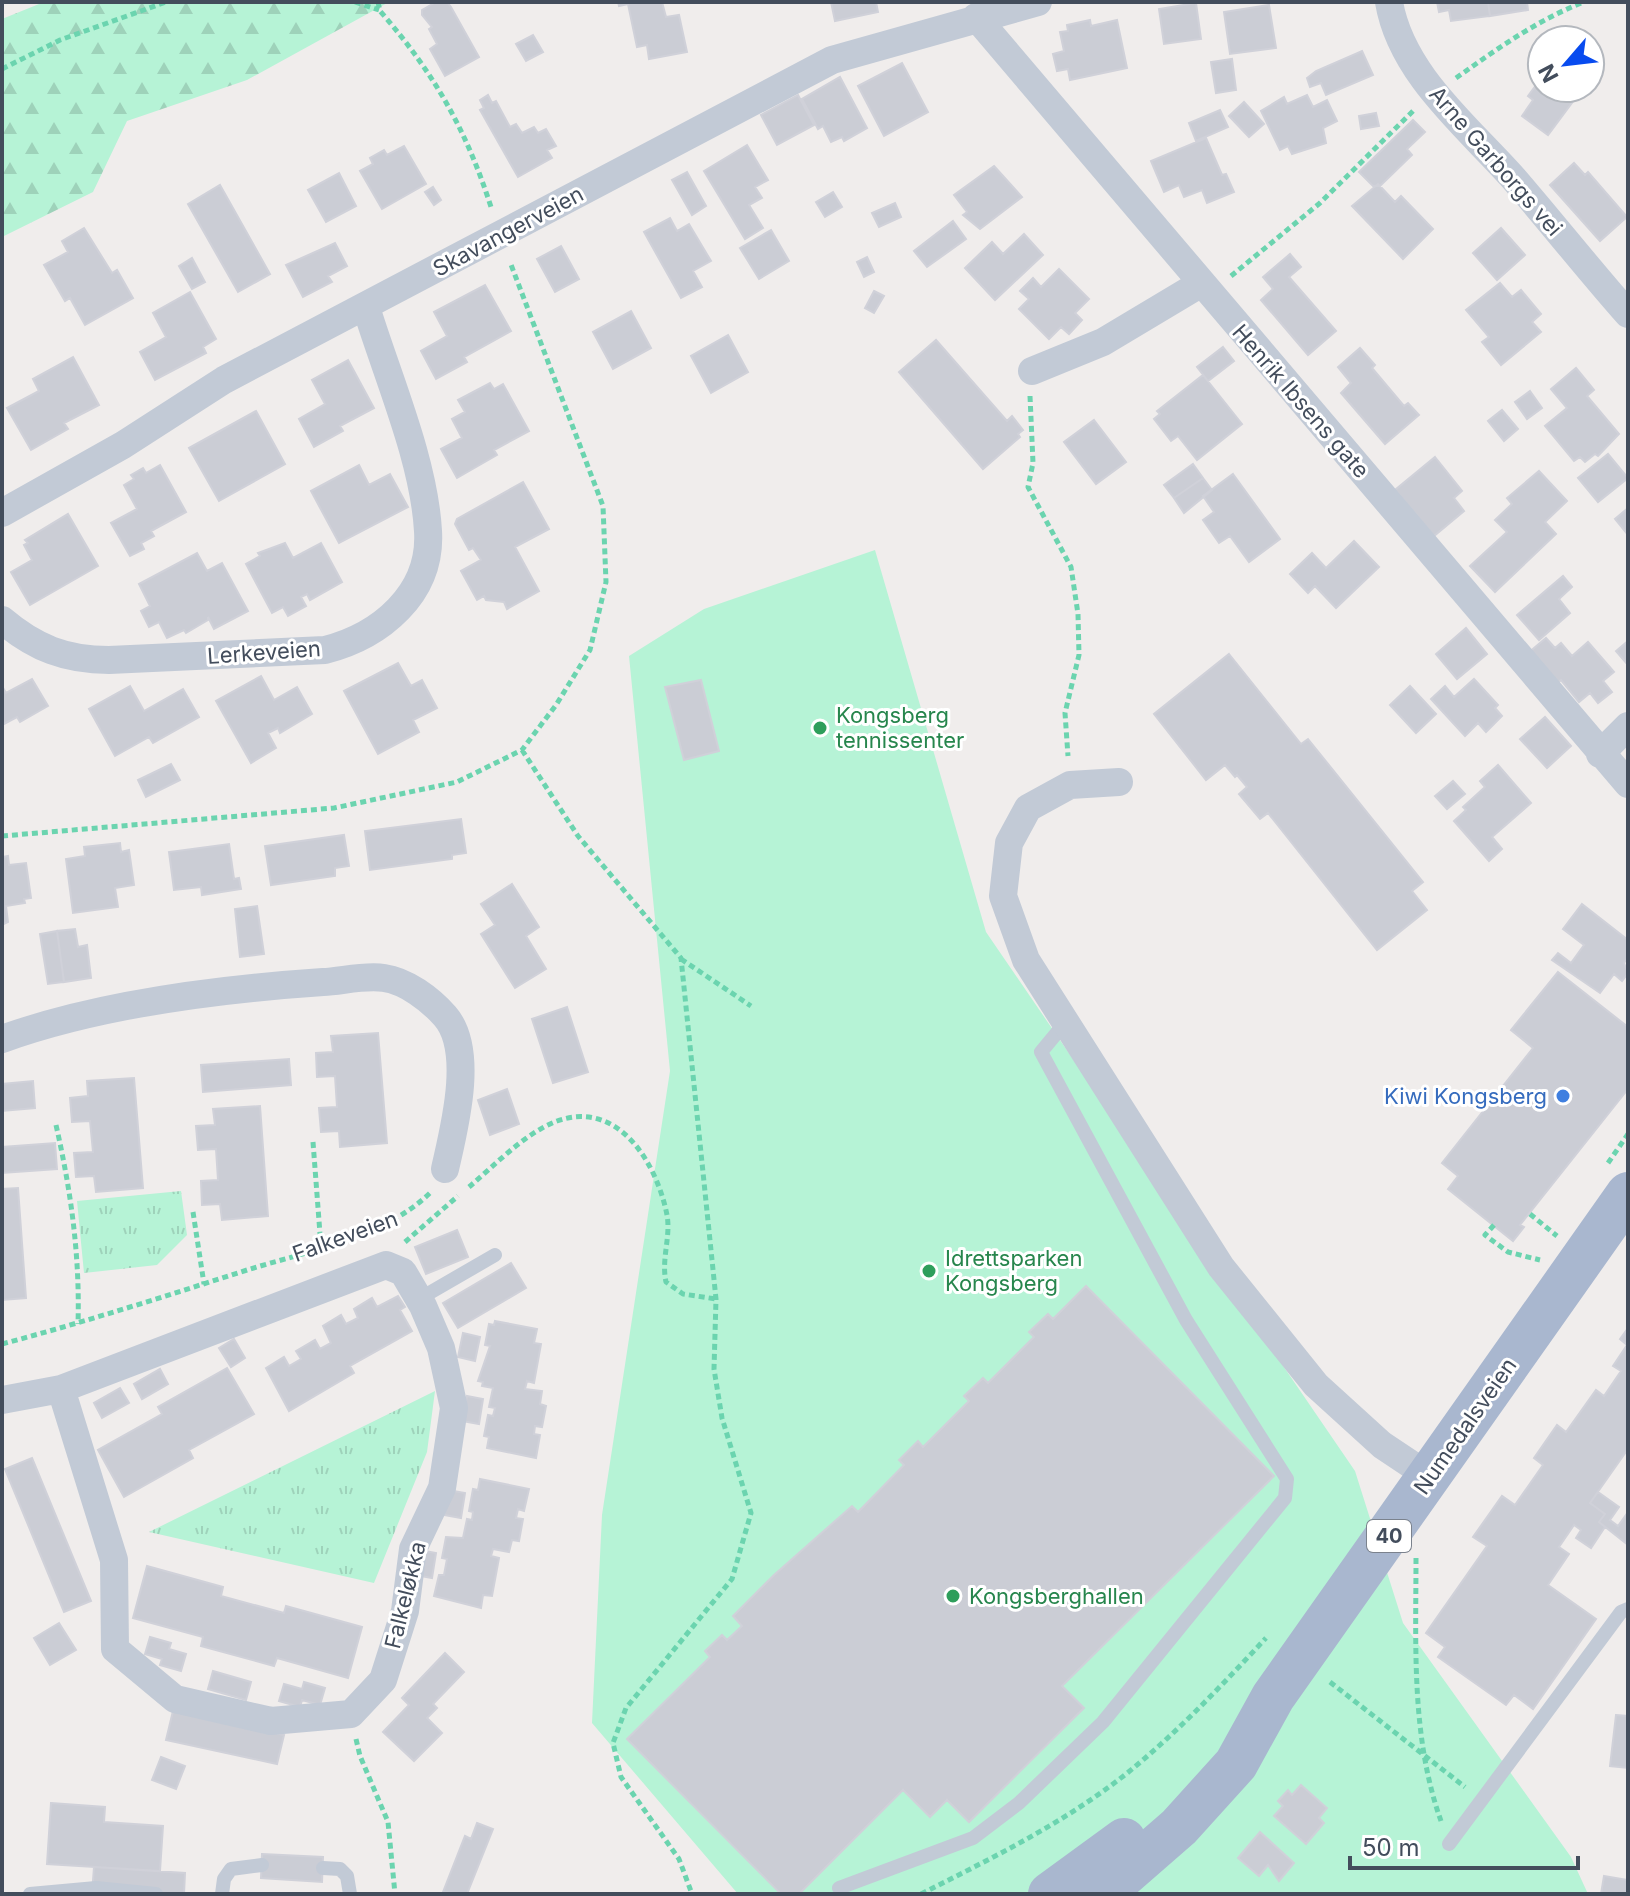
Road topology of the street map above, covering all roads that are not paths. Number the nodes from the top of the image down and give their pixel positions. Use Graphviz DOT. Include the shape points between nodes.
graph roads {
  1 [pos="1038,2"];
  2 [pos="1389,2"];
  3 [pos="976,17"];
  4 [pos="1204,288"];
  5 [pos="366,307"];
  6 [pos="1627,310"];
  7 [pos="1032,371"];
  8 [pos="2,513"];
  9 [pos="2,620"];
  10 [pos="1628,726"];
  11 [pos="1600,754"];
  12 [pos="1119,782"];
  13 [pos="1628,784"];
  14 [pos="1065,1023"];
  15 [pos="2,1039"];
  16 [pos="445,1169"];
  17 [pos="1628,1194"];
  18 [pos="495,1255"];
  19 [pos="419,1299"];
  20 [pos="61,1389"];
  21 [pos="2,1400"];
  22 [pos="1430,1477"];
  23 [pos="1628,1609"];
  24 [pos="1273,1697"];
  25 [pos="1449,1844"];
  26 [pos="262,1865"];
  27 [pos="323,1868"];
  28 [pos="839,1888"];
  29 [pos="30,1894"];
  30 [pos="156,1894"];
  31 [pos="222,1894"];
  32 [pos="350,1894"];
  33 [pos="1050,1894"];
  34 [pos="1102,1894"];
  1 -- 3 [label="street, Skavangerveien"];
  2 -- 6 [label="street, Arne Garborgs vei" via="1392,22 1435,93"];
  3 -- 4 [label="street, Henrik Ibsens gate"];
  3 -- 5 [label="street, Skavangerveien" via="832,60"];
  4 -- 7 [label="street" via="1103,342"];
  4 -- 11 [label="street, Henrik Ibsens gate"];
  5 -- 8 [label="street, Skavangerveien" via="224,380"];
  5 -- 9 [label="street, Lerkeveien" via="416,464 429,533 422,571 403,608 352,643 325,650 124,660 74,660 29,643"];
  10 -- 11 [label="street"];
  11 -- 13 [label="street, Henrik Ibsens gate"];
  12 -- 14 [label="street" via="1070,785 1028,808 1009,843 1003,896 1026,960"];
  14 -- 22 [label="street" via="1230,1279 1316,1385 1382,1445"];
  14 -- 28 [label="lane" via="1041,1052 1179,1308 1287,1479 1285,1498 1103,1722 1019,1803 973,1838"];
  15 -- 16 [label="street" via="43,1025 187,998 384,978 417,992 447,1018 460,1054 460,1093"];
  17 -- 22 [label="main road, Numedalsveien / 40"];
  18 -- 19 [label="lane"];
  19 -- 20 [label="street, Falkeløkka" via="403,1272 386,1265"];
  19 -- 20 [label="street, Falkeløkka" via="441,1348 454,1408 442,1488 413,1549 405,1611 383,1680 351,1714 271,1721 175,1699 115,1649 114,1560"];
  20 -- 21 [label="street"];
  22 -- 24 [label="main road, Numedalsveien / 40"];
  23 -- 25 [label="lane"];
  24 -- 33 [label="main road, Numedalsveien / 40" via="1143,1824"];
  24 -- 34 [label="main road, Numedalsveien / 40" via="1236,1764 1179,1827"];
  26 -- 31 [label="lane" via="231,1869"];
  27 -- 32 [label="lane" via="340,1869"];
  29 -- 30 [label="lane" via="96,1888"];
}
